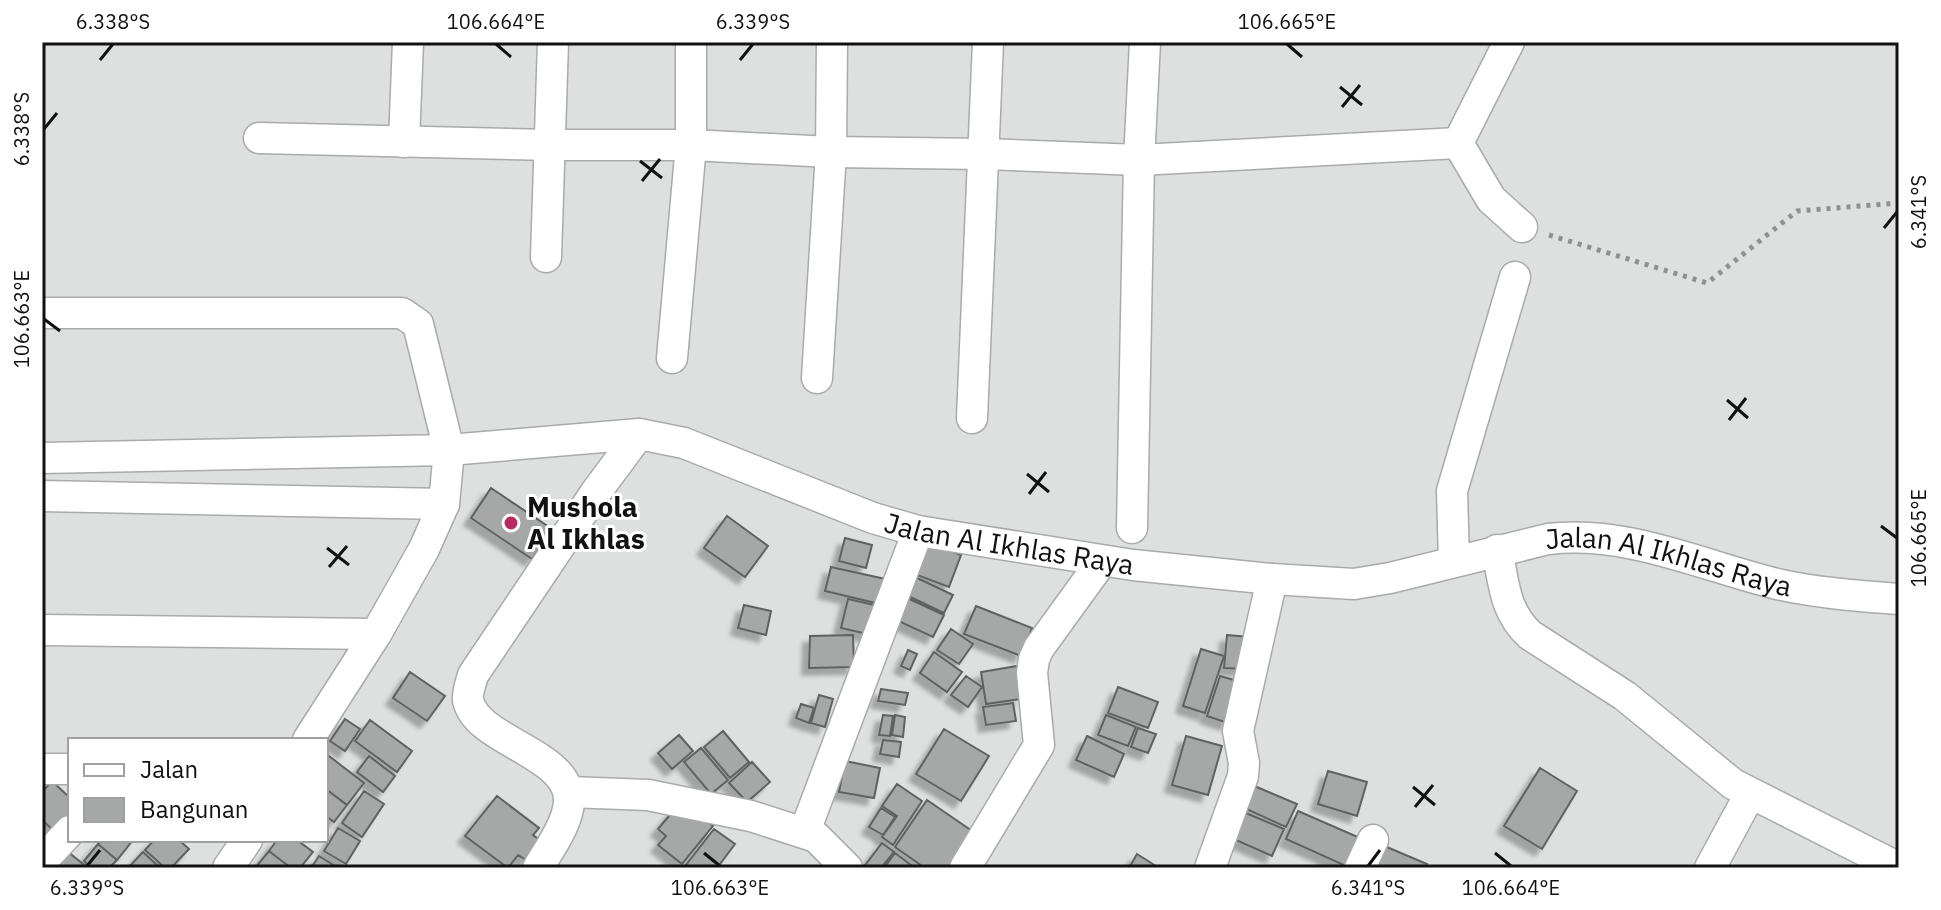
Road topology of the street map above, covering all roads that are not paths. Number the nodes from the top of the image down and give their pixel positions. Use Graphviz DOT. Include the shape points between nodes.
graph roads {
  1 [pos="408,42"];
  2 [pos="553,42"];
  3 [pos="691,42"];
  4 [pos="832,42"];
  5 [pos="988,42"];
  6 [pos="1145,42"];
  7 [pos="1509,42"];
  8 [pos="259,138"];
  9 [pos="404,142"];
  10 [pos="1458,143"];
  11 [pos="550,145"];
  12 [pos="691,145"];
  13 [pos="831,152"];
  14 [pos="985,154"];
  15 [pos="1139,160"];
  16 [pos="1522,227"];
  17 [pos="546,257"];
  18 [pos="1515,277"];
  19 [pos="42,313"];
  20 [pos="672,358"];
  21 [pos="817,378"];
  22 [pos="972,418"];
  23 [pos="639,434"];
  24 [pos="449,450"];
  25 [pos="42,458"];
  26 [pos="42,496"];
  27 [pos="444,504"];
  28 [pos="1132,528"];
  29 [pos="918,531"];
  30 [pos="1497,550"];
  31 [pos="1102,561"];
  32 [pos="1454,561"];
  33 [pos="1272,579"];
  34 [pos="1899,599"];
  35 [pos="42,630"];
  36 [pos="376,634"];
  37 [pos="309,738"];
  38 [pos="42,769"];
  39 [pos="68,769"];
  40 [pos="569,792"];
  41 [pos="1750,794"];
  42 [pos="805,831"];
  43 [pos="68,833"];
  44 [pos="1373,840"];
  45 [pos="42,861"];
  46 [pos="538,868"];
  47 [pos="847,868"];
  48 [pos="965,868"];
  49 [pos="1210,868"];
  50 [pos="1360,868"];
  51 [pos="1710,868"];
  52 [pos="1899,868"];
  1 -- 9 [label="street"];
  2 -- 11 [label="street"];
  3 -- 12 [label="street"];
  4 -- 13 [label="street"];
  5 -- 14 [label="street"];
  6 -- 15 [label="street"];
  7 -- 10 [label="street"];
  8 -- 9 [label="street"];
  9 -- 11 [label="street"];
  10 -- 15 [label="street"];
  10 -- 16 [label="street" via="1491,199"];
  11 -- 12 [label="street"];
  11 -- 17 [label="street"];
  12 -- 13 [label="street"];
  12 -- 20 [label="street"];
  13 -- 14 [label="street"];
  13 -- 21 [label="street"];
  14 -- 15 [label="street"];
  14 -- 22 [label="street"];
  15 -- 28 [label="street"];
  18 -- 32 [label="street" via="1452,491"];
  19 -- 24 [label="street" via="402,313 422,331"];
  23 -- 24 [label="street, Jalan Al Ikhlas Raya"];
  23 -- 29 [label="street, Jalan Al Ikhlas Raya" via="684,443"];
  23 -- 40 [label="street" via="507,622 470,686 468,700 477,715 559,774"];
  24 -- 25 [label="street, Jalan Al Ikhlas Raya"];
  24 -- 27 [label="street"];
  26 -- 27 [label="street"];
  27 -- 36 [label="street"];
  29 -- 31 [label="street, Jalan Al Ikhlas Raya"];
  29 -- 42 [label="street"];
  30 -- 32 [label="street, Jalan Al Ikhlas Raya"];
  30 -- 34 [label="street, Jalan Al Ikhlas Raya" via="1571,536 1607,538 1809,591"];
  30 -- 41 [label="street" via="1508,607 1523,629 1625,696"];
  31 -- 33 [label="street, Jalan Al Ikhlas Raya"];
  31 -- 48 [label="street" via="1034,659 1039,745"];
  32 -- 33 [label="street, Jalan Al Ikhlas Raya" via="1354,584"];
  33 -- 49 [label="street" via="1238,731 1243,776"];
  35 -- 36 [label="street"];
  36 -- 37 [label="street"];
  38 -- 39 [label="street"];
  40 -- 42 [label="street" via="648,795"];
  40 -- 46 [label="street" via="568,812"];
  41 -- 51 [label="street"];
  41 -- 52 [label="street"];
  42 -- 47 [label="street"];
  43 -- 45 [label="street"];
  44 -- 50 [label="street"];
}
